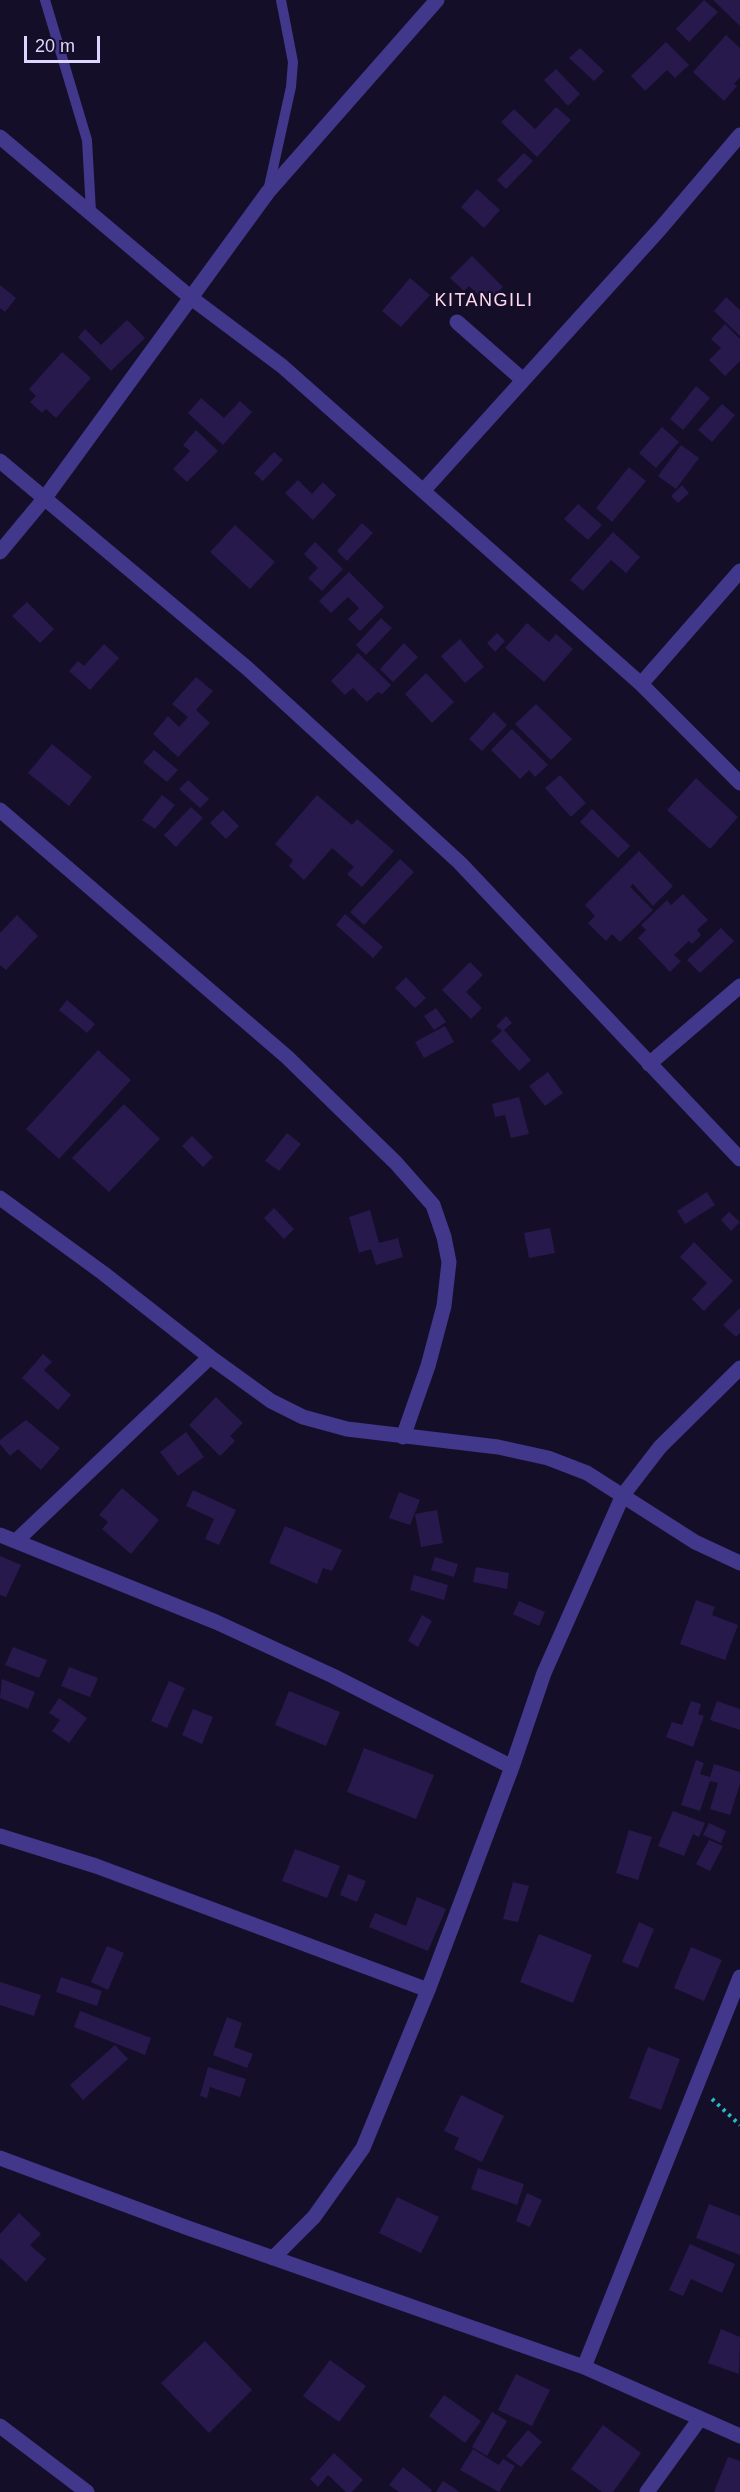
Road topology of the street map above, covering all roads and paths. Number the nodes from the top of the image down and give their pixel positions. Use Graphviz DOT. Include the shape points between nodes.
graph roads {
  1 [pos="45,0"];
  2 [pos="281,0"];
  3 [pos="437,0"];
  4 [pos="740,135"];
  5 [pos="0,137"];
  6 [pos="268,192"];
  7 [pos="91,212"];
  8 [pos="190,297"];
  9 [pos="457,322"];
  10 [pos="522,380"];
  11 [pos="0,461"];
  12 [pos="423,491"];
  13 [pos="44,500"];
  14 [pos="0,552"];
  15 [pos="740,571"];
  16 [pos="641,684"];
  17 [pos="740,783"];
  18 [pos="0,810"];
  19 [pos="740,986"];
  20 [pos="650,1064"];
  21 [pos="740,1159"];
  22 [pos="0,1198"];
  23 [pos="210,1357"];
  24 [pos="740,1368"];
  25 [pos="403,1437"];
  26 [pos="623,1495"];
  27 [pos="0,1535"];
  28 [pos="16,1541"];
  29 [pos="740,1563"];
  30 [pos="512,1767"];
  31 [pos="0,1836"];
  32 [pos="740,1977"];
  33 [pos="428,1990"];
  34 [pos="697,2086"];
  35 [pos="740,2124"];
  36 [pos="0,2158"];
  37 [pos="273,2258"];
  38 [pos="584,2367"];
  39 [pos="699,2420"];
  40 [pos="0,2426"];
  41 [pos="740,2436"];
  42 [pos="78,2490"];
  43 [pos="647,2492"];
  1 -- 7 [label="lane" via="87,140"];
  2 -- 6 [label="lane" via="292,62 291,87"];
  3 -- 6 [label="street"];
  4 -- 10 [label="street"];
  5 -- 7 [label="street"];
  6 -- 8 [label="street"];
  7 -- 8 [label="street"];
  8 -- 12 [label="street" via="282,366"];
  8 -- 13 [label="street"];
  9 -- 10 [label="street"];
  10 -- 12 [label="street"];
  11 -- 13 [label="street"];
  12 -- 16 [label="street"];
  13 -- 14 [label="street"];
  13 -- 20 [label="street" via="247,668 364,773 460,863"];
  15 -- 16 [label="street"];
  16 -- 17 [label="street"];
  18 -- 25 [label="street" via="287,1057 396,1163 432,1205 449,1262 444,1306"];
  19 -- 20 [label="street"];
  20 -- 21 [label="street"];
  22 -- 23 [label="street"];
  23 -- 25 [label="street" via="271,1401 303,1417 347,1429"];
  23 -- 28 [label="street"];
  24 -- 26 [label="street" via="660,1447"];
  25 -- 26 [label="street" via="498,1447 549,1458 587,1473"];
  26 -- 29 [label="street" via="695,1542"];
  26 -- 30 [label="street" via="544,1673"];
  27 -- 28 [label="street"];
  28 -- 30 [label="street" via="216,1622"];
  30 -- 33 [label="street"];
  31 -- 33 [label="street" via="96,1866"];
  32 -- 34 [label="street"];
  33 -- 37 [label="street" via="363,2148 314,2217"];
  34 -- 35 [label="path"];
  34 -- 38 [label="street"];
  36 -- 37 [label="street"];
  37 -- 38 [label="street"];
  38 -- 39 [label="street"];
  39 -- 41 [label="street"];
  39 -- 43 [label="street"];
  40 -- 42 [label="street"];
}
